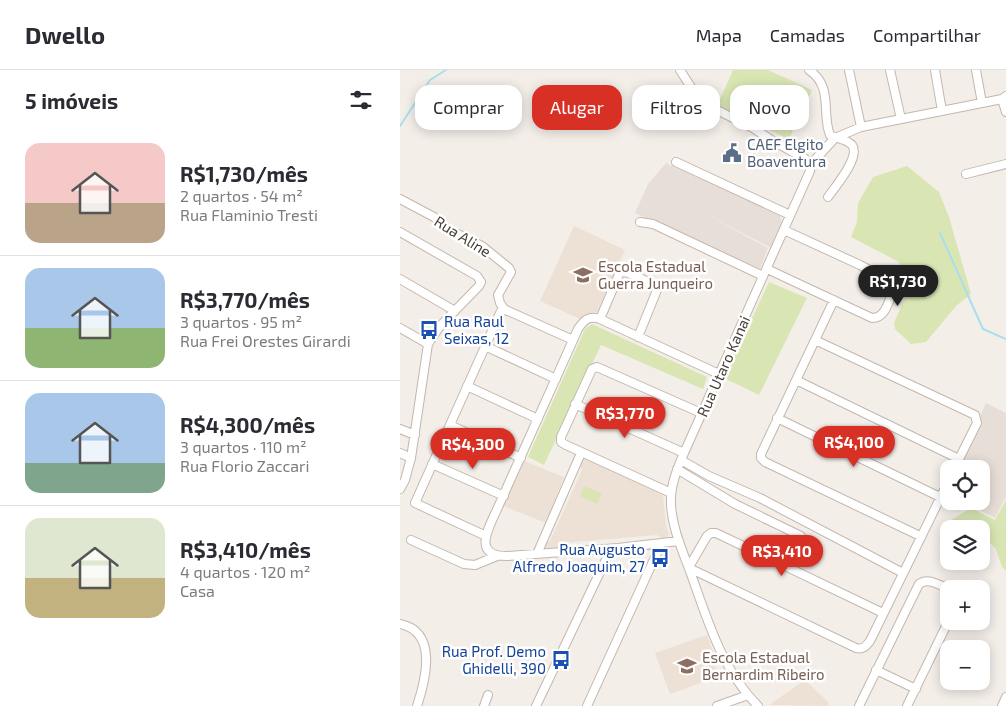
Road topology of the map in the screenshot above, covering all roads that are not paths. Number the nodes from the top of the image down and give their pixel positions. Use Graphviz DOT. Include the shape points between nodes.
graph roads {
  1 [pos="680,70"];
  2 [pos="809,70"];
  3 [pos="849,70"];
  4 [pos="890,70"];
  5 [pos="935,70"];
  6 [pos="976,70"];
  7 [pos="1004,98"];
  8 [pos="982,103"];
  9 [pos="942,111"];
  10 [pos="1006,112"];
  11 [pos="901,119"];
  12 [pos="861,127"];
  13 [pos="835,138"];
  14 [pos="676,162"];
  15 [pos="811,164"];
  16 [pos="1006,164"];
  17 [pos="966,174"];
  18 [pos="828,197"];
  19 [pos="400,198"];
  20 [pos="790,215"];
  21 [pos="640,222"];
  22 [pos="784,230"];
  23 [pos="400,232"];
  24 [pos="765,273"];
  25 [pos="400,279"];
  26 [pos="834,300"];
  27 [pos="504,309"];
  28 [pos="455,311"];
  29 [pos="600,318"];
  30 [pos="401,331"];
  31 [pos="638,337"];
  32 [pos="574,340"];
  33 [pos="815,340"];
  34 [pos="428,344"];
  35 [pos="485,346"];
  36 [pos="719,374"];
  37 [pos="556,379"];
  38 [pos="796,380"];
  39 [pos="467,386"];
  40 [pos="575,404"];
  41 [pos="701,413"];
  42 [pos="777,418"];
  43 [pos="538,419"];
  44 [pos="450,425"];
  45 [pos="400,429"];
  46 [pos="415,435"];
  47 [pos="400,453"];
  48 [pos="582,453"];
  49 [pos="682,456"];
  50 [pos="412,458"];
  51 [pos="521,458"];
  52 [pos="959,459"];
  53 [pos="432,464"];
  54 [pos="677,469"];
  55 [pos="400,489"];
  56 [pos="671,493"];
  57 [pos="504,496"];
  58 [pos="940,498"];
  59 [pos="486,536"];
  60 [pos="801,536"];
  61 [pos="920,536"];
  62 [pos="411,540"];
  63 [pos="679,541"];
  64 [pos="661,544"];
  65 [pos="611,549"];
  66 [pos="537,554"];
  67 [pos="498,556"];
  68 [pos="689,568"];
  69 [pos="903,573"];
  70 [pos="940,585"];
  71 [pos="883,613"];
  72 [pos="400,624"];
  73 [pos="944,630"];
  74 [pos="876,670"];
  75 [pos="916,689"];
  76 [pos="488,695"];
  77 [pos="748,695"];
  78 [pos="1006,697"];
  79 [pos="417,706"];
  80 [pos="484,706"];
  81 [pos="536,706"];
  82 [pos="587,706"];
  83 [pos="717,706"];
  84 [pos="758,706"];
  85 [pos="859,706"];
  86 [pos="908,706"];
  87 [pos="1002,706"];
  1 -- 15 [label="street" via="696,96 709,106 753,128"];
  2 -- 13 [label="street" via="821,83 827,101 829,132"];
  3 -- 12 [label="street"];
  4 -- 11 [label="street"];
  5 -- 9 [label="street"];
  6 -- 8 [label="street"];
  7 -- 8 [label="street"];
  7 -- 10 [label="street"];
  8 -- 9 [label="street"];
  9 -- 11 [label="street"];
  11 -- 12 [label="street"];
  12 -- 13 [label="street"];
  13 -- 15 [label="street"];
  13 -- 18 [label="street" via="850,143 855,154"];
  14 -- 20 [label="street"];
  15 -- 20 [label="street, Rua Utaro Kanai"];
  16 -- 17 [label="street"];
  19 -- 27 [label="street, Rua Aline" via="482,246 509,268 510,276 498,295"];
  20 -- 22 [label="street, Rua Utaro Kanai"];
  21 -- 24 [label="street" via="653,224"];
  22 -- 24 [label="street, Rua Utaro Kanai"];
  22 -- 26 [label="street" via="860,265 890,281 893,286 884,312 876,318"];
  23 -- 28 [label="street" via="479,278 479,286"];
  24 -- 26 [label="street"];
  24 -- 36 [label="street, Rua Utaro Kanai"];
  25 -- 28 [label="street"];
  26 -- 33 [label="street"];
  27 -- 32 [label="street"];
  27 -- 35 [label="street"];
  28 -- 34 [label="street"];
  29 -- 31 [label="street"];
  29 -- 31 [label="street" via="620,272 655,286 657,290"];
  29 -- 32 [label="street" via="584,321"];
  30 -- 34 [label="street"];
  31 -- 36 [label="street"];
  32 -- 37 [label="street"];
  33 -- 38 [label="street"];
  33 -- 52 [label="street" via="975,416 977,422"];
  34 -- 46 [label="street"];
  35 -- 37 [label="street"];
  35 -- 39 [label="street"];
  36 -- 41 [label="street, Rua Utaro Kanai"];
  37 -- 43 [label="street"];
  38 -- 42 [label="street"];
  38 -- 52 [label="street"];
  39 -- 43 [label="street"];
  39 -- 44 [label="street"];
  40 -- 41 [label="street" via="592,369 597,367"];
  40 -- 48 [label="street" via="560,440"];
  40 -- 49 [label="street"];
  41 -- 49 [label="street, Rua Utaro Kanai"];
  42 -- 58 [label="street"];
  42 -- 61 [label="street" via="761,454 762,460"];
  43 -- 51 [label="street"];
  44 -- 51 [label="street"];
  44 -- 53 [label="street"];
  45 -- 46 [label="street"];
  46 -- 50 [label="street"];
  47 -- 50 [label="street"];
  48 -- 56 [label="street"];
  48 -- 66 [label="street"];
  49 -- 54 [label="street, Rua Utaro Kanai"];
  49 -- 69 [label="street" via="709,476 760,498"];
  50 -- 55 [label="street"];
  51 -- 57 [label="street"];
  53 -- 57 [label="street"];
  53 -- 59 [label="street" via="414,506"];
  54 -- 56 [label="street, Rua Utaro Kanai"];
  54 -- 60 [label="street" via="736,504"];
  56 -- 63 [label="street, Rua Utaro Kanai" via="672,515"];
  57 -- 59 [label="street"];
  58 -- 61 [label="street"];
  59 -- 67 [label="street" via="486,548"];
  61 -- 69 [label="street"];
  62 -- 67 [label="street" via="464,564 475,565"];
  63 -- 64 [label="street"];
  63 -- 68 [label="street, Rua Utaro Kanai"];
  64 -- 65 [label="street"];
  64 -- 82 [label="street"];
  65 -- 66 [label="street"];
  65 -- 81 [label="street"];
  66 -- 67 [label="street"];
  68 -- 71 [label="street" via="707,536 716,533"];
  68 -- 71 [label="street" via="856,648 866,646"];
  68 -- 77 [label="street, Rua Utaro Kanai" via="720,650"];
  69 -- 71 [label="street"];
  70 -- 74 [label="street" via="928,580 919,584"];
  72 -- 79 [label="street" via="417,632 425,651 426,670"];
  73 -- 75 [label="street"];
  74 -- 75 [label="street"];
  74 -- 85 [label="street"];
  75 -- 86 [label="street"];
  76 -- 80 [label="street"];
  77 -- 83 [label="street"];
  77 -- 84 [label="street, Rua Utaro Kanai"];
  78 -- 87 [label="street"];
}
